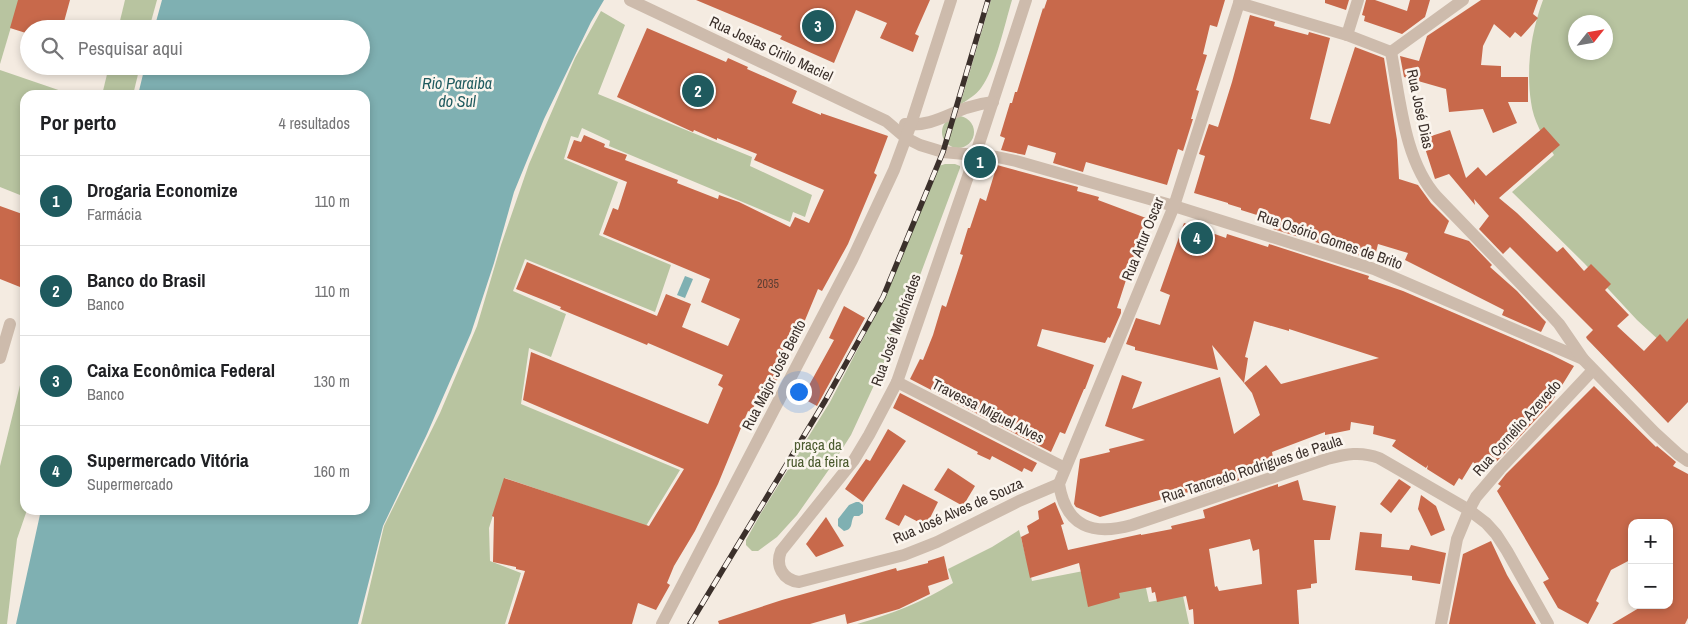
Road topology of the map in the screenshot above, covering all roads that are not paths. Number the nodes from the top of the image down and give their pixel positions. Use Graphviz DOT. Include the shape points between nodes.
graph roads {
  1 [pos="630,0"];
  2 [pos="951,0"];
  3 [pos="1026,0"];
  4 [pos="1358,0"];
  5 [pos="1463,0"];
  6 [pos="1240,2"];
  7 [pos="1347,35"];
  8 [pos="1391,52"];
  9 [pos="994,102"];
  10 [pos="886,121"];
  11 [pos="911,124"];
  12 [pos="906,138"];
  13 [pos="975,156"];
  14 [pos="1174,206"];
  15 [pos="10,324"];
  16 [pos="0,358"];
  17 [pos="1583,360"];
  18 [pos="1593,370"];
  19 [pos="897,382"];
  20 [pos="1688,461"];
  21 [pos="1065,468"];
  22 [pos="1059,484"];
  23 [pos="1469,510"];
  24 [pos="812,579"];
  25 [pos="662,624"];
  26 [pos="1441,624"];
  27 [pos="1548,624"];
  1 -- 10 [label="street, Rua Josias Cirilo Maciel"];
  2 -- 11 [label="street, Rua Major José Bento"];
  3 -- 9 [label="street, Rua José Melchíades"];
  4 -- 7 [label="street"];
  5 -- 8 [label="street"];
  6 -- 7 [label="street"];
  6 -- 14 [label="street, Rua Artur Oscar"];
  7 -- 8 [label="street"];
  8 -- 17 [label="street, Rua José Dias" via="1408,141 1425,181 1559,324"];
  9 -- 11 [label="street, Rua Josias Cirilo Maciel" via="925,124"];
  9 -- 13 [label="street, Rua José Melchíades"];
  10 -- 11 [label="street, Rua Josias Cirilo Maciel"];
  10 -- 12 [label="street, Rua Josias Cirilo Maciel"];
  11 -- 12 [label="street, Rua Major José Bento"];
  12 -- 13 [label="street, Rua Josias Cirilo Maciel" via="942,152"];
  12 -- 25 [label="street, Rua Major José Bento" via="852,260"];
  13 -- 14 [label="street, Rua Osório Gomes de Brito" via="1016,161"];
  13 -- 19 [label="street, Rua José Melchíades"];
  14 -- 17 [label="street, Rua Osório Gomes de Brito" via="1374,269"];
  14 -- 21 [label="street, Rua Artur Oscar"];
  15 -- 16 [label="street"];
  17 -- 18 [label="street, Rua Osório Gomes de Brito"];
  18 -- 20 [label="street, Rua Osório Gomes de Brito" via="1654,432"];
  18 -- 23 [label="street, Rua Cornélio Azevedo" via="1500,469"];
  19 -- 21 [label="street, Travessa Miguel Alves"];
  19 -- 24 [label="street, Rua José Melchíades" via="854,460 779,554 779,567 786,578 799,582"];
  21 -- 22 [label="street, Rua Artur Oscar"];
  22 -- 23 [label="street, Rua Tancredo Rodrigues de Paula" via="1066,509 1077,520 1094,529 1112,530 1327,459 1366,453"];
  22 -- 24 [label="street, Rua José Alves de Souza" via="904,555"];
  23 -- 26 [label="street, Rua Cornélio Azevedo" via="1457,539"];
  23 -- 27 [label="street, Rua Tancredo Rodrigues de Paula" via="1496,534"];
}
